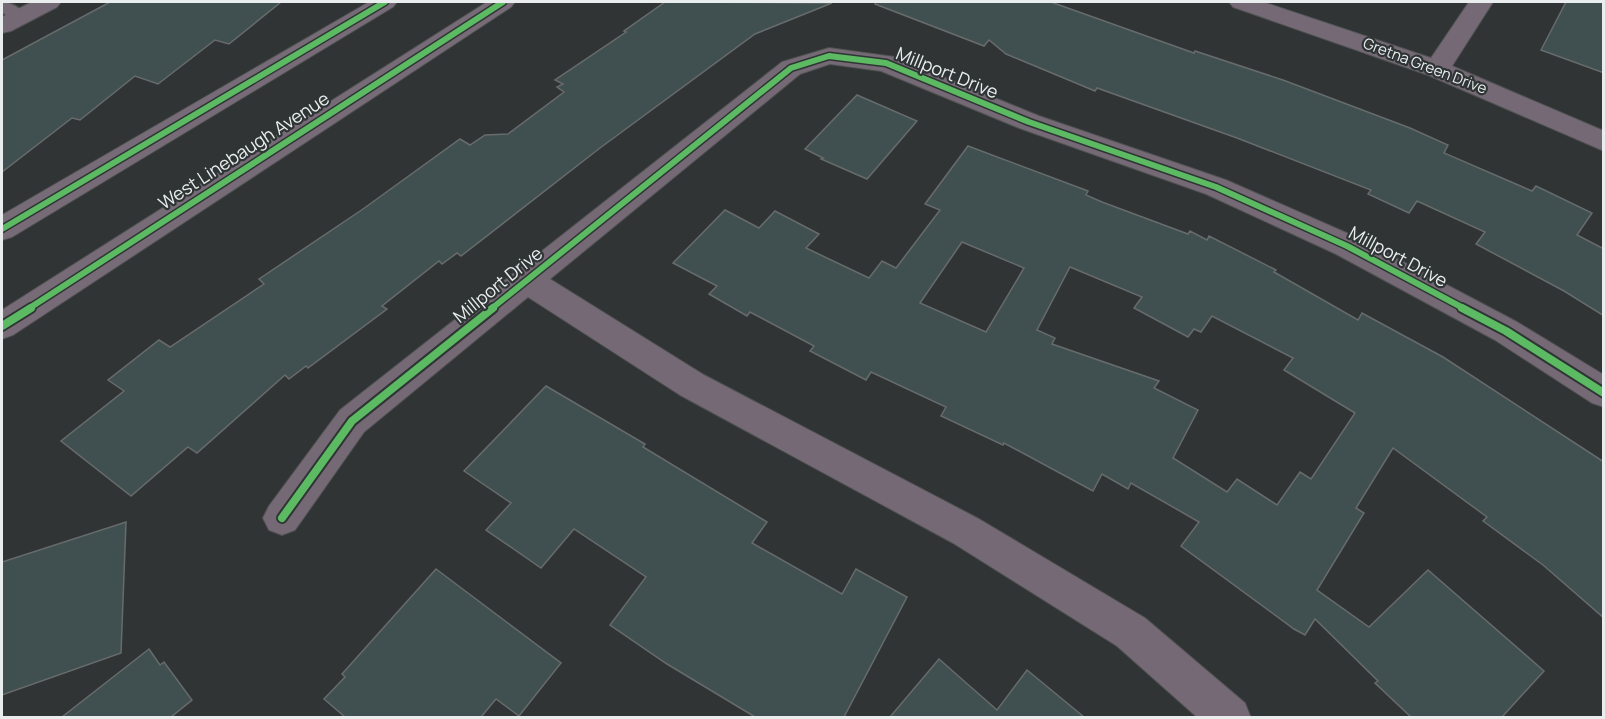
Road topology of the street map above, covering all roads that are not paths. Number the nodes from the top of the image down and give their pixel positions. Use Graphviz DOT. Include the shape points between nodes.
graph roads {
  1 [pos="49,2"];
  2 [pos="385,2"];
  3 [pos="503,2"];
  4 [pos="1241,2"];
  5 [pos="1481,2"];
  6 [pos="7,16"];
  7 [pos="1437,69"];
  8 [pos="1604,142"];
  9 [pos="2,229"];
  10 [pos="528,280"];
  11 [pos="2,326"];
  12 [pos="1604,393"];
  13 [pos="282,518"];
  14 [pos="1230,717"];
  1 -- 6 [label="street"];
  2 -- 9 [label="main road"];
  3 -- 11 [label="main road, West Linebaugh Avenue"];
  4 -- 7 [label="street, Gretna Green Drive"];
  5 -- 7 [label="street"];
  7 -- 8 [label="street, Gretna Green Drive"];
  10 -- 12 [label="street, Millport Drive" via="791,68 829,56 886,63 1029,122 1216,187 1387,267 1506,331"];
  10 -- 13 [label="street, Millport Drive" via="352,421"];
  10 -- 14 [label="street, Millport Drive" via="692,385 966,531 1131,632"];
}
